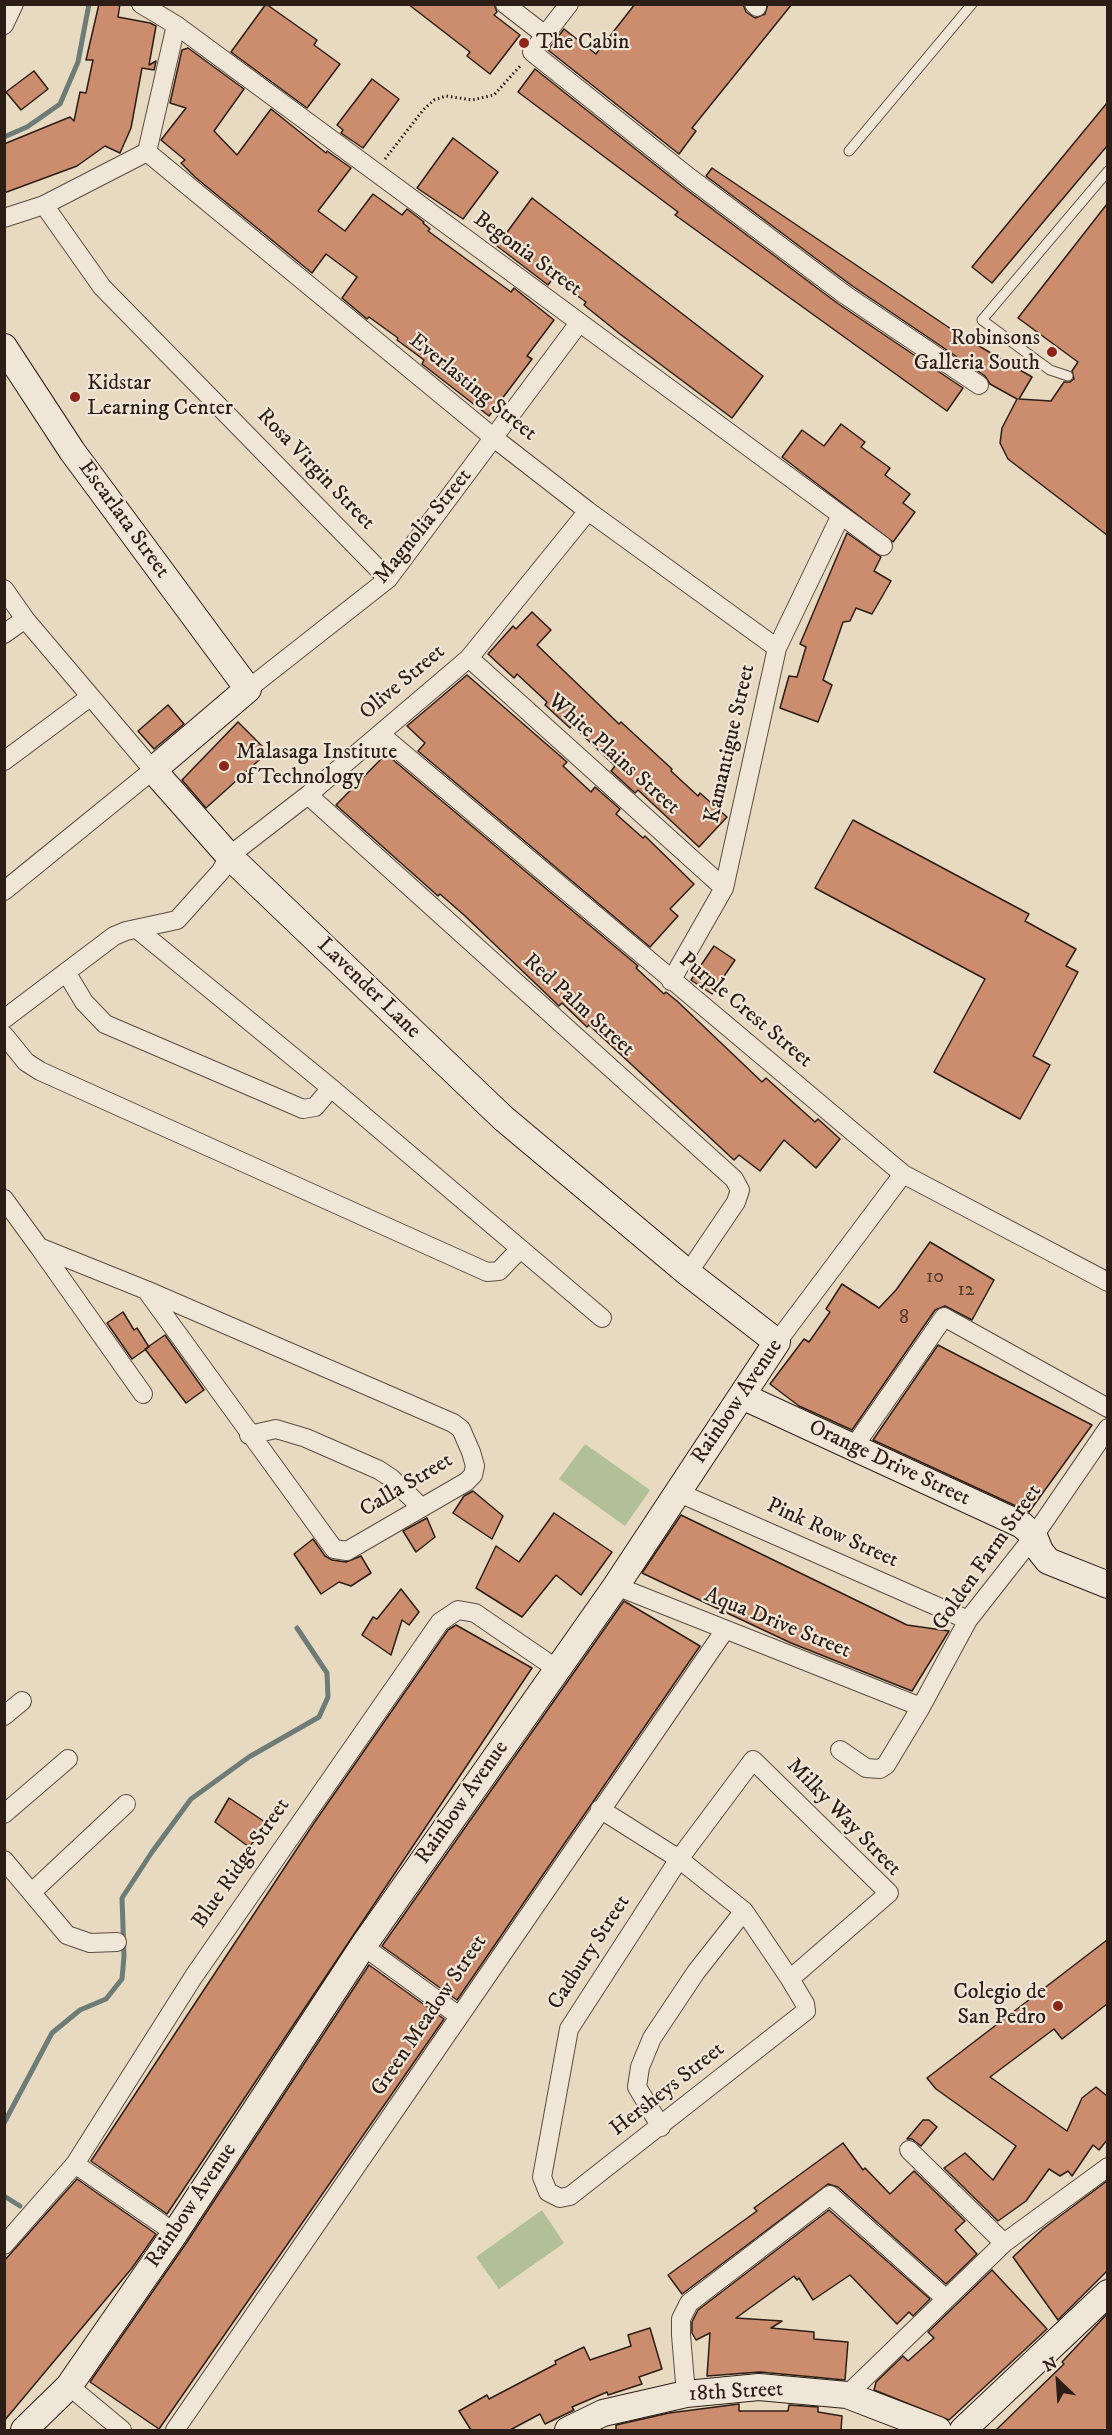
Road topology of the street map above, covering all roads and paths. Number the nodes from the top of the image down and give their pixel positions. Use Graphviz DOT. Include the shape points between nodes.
graph roads {
  1 [pos="14,4"];
  2 [pos="141,4"];
  3 [pos="505,4"];
  4 [pos="569,4"];
  5 [pos="972,4"];
  6 [pos="4,25"];
  7 [pos="176,25"];
  8 [pos="545,35"];
  9 [pos="532,52"];
  10 [pos="849,151"];
  11 [pos="147,152"];
  12 [pos="1107,171"];
  13 [pos="373,172"];
  14 [pos="44,205"];
  15 [pos="4,218"];
  16 [pos="579,323"];
  17 [pos="4,347"];
  18 [pos="1068,376"];
  19 [pos="979,385"];
  20 [pos="494,438"];
  21 [pos="588,511"];
  22 [pos="840,517"];
  23 [pos="883,546"];
  24 [pos="388,579"];
  25 [pos="4,589"];
  26 [pos="25,619"];
  27 [pos="4,634"];
  28 [pos="777,648"];
  29 [pos="469,658"];
  30 [pos="248,689"];
  31 [pos="90,697"];
  32 [pos="380,734"];
  33 [pos="4,761"];
  34 [pos="153,770"];
  35 [pos="308,795"];
  36 [pos="229,856"];
  37 [pos="724,888"];
  38 [pos="4,891"];
  39 [pos="137,929"];
  40 [pos="66,972"];
  41 [pos="671,981"];
  42 [pos="4,1019"];
  43 [pos="4,1035"];
  44 [pos="332,1088"];
  45 [pos="903,1174"];
  46 [pos="4,1199"];
  47 [pos="39,1247"];
  48 [pos="520,1249"];
  49 [pos="688,1273"];
  50 [pos="1107,1282"];
  51 [pos="146,1290"];
  52 [pos="602,1318"];
  53 [pos="777,1342"];
  54 [pos="143,1394"];
  55 [pos="742,1396"];
  56 [pos="1107,1408"];
  57 [pos="1107,1428"];
  58 [pos="249,1435"];
  59 [pos="853,1448"];
  60 [pos="677,1492"];
  61 [pos="421,1507"];
  62 [pos="1034,1536"];
  63 [pos="616,1586"];
  64 [pos="1107,1586"];
  65 [pos="968,1620"];
  66 [pos="725,1630"];
  67 [pos="557,1669"];
  68 [pos="22,1701"];
  69 [pos="921,1707"];
  70 [pos="4,1716"];
  71 [pos="840,1750"];
  72 [pos="68,1759"];
  73 [pos="753,1760"];
  74 [pos="126,1804"];
  75 [pos="600,1809"];
  76 [pos="4,1814"];
  77 [pos="679,1859"];
  78 [pos="4,1860"];
  79 [pos="32,1892"];
  80 [pos="744,1911"];
  81 [pos="117,1942"];
  82 [pos="363,1946"];
  83 [pos="790,1979"];
  84 [pos="459,2016"];
  85 [pos="661,2127"];
  86 [pos="909,2150"];
  87 [pos="75,2164"];
  88 [pos="1107,2167"];
  89 [pos="555,2197"];
  90 [pos="175,2233"];
  91 [pos="1004,2242"];
  92 [pos="4,2245"];
  93 [pos="1107,2293"];
  94 [pos="946,2299"];
  95 [pos="69,2386"];
  96 [pos="686,2394"];
  97 [pos="847,2395"];
  98 [pos="24,2430"];
  99 [pos="122,2430"];
  100 [pos="175,2430"];
  101 [pos="568,2430"];
  102 [pos="938,2430"];
  103 [pos="963,2430"];
  1 -- 6 [label="street"];
  2 -- 7 [label="street, Begonia Street"];
  3 -- 8 [label="street"];
  4 -- 8 [label="street"];
  5 -- 10 [label="lane"];
  7 -- 11 [label="street"];
  7 -- 13 [label="street, Begonia Street"];
  8 -- 9 [label="street"];
  9 -- 13 [label="path" via="494,95 472,100 446,96 435,100"];
  9 -- 19 [label="street" via="844,294"];
  11 -- 14 [label="street"];
  11 -- 20 [label="street, Everlasting Street"];
  12 -- 18 [label="lane" via="982,320 1050,370"];
  13 -- 16 [label="street, Begonia Street"];
  14 -- 15 [label="street"];
  14 -- 24 [label="street, Rosa Virgin Street" via="102,287"];
  16 -- 20 [label="street, Magnolia Street"];
  16 -- 22 [label="street, Begonia Street"];
  17 -- 30 [label="street, Escarlata Street" via="72,451"];
  20 -- 21 [label="street, Everlasting Street"];
  20 -- 24 [label="street, Magnolia Street"];
  21 -- 28 [label="street, Everlasting Street"];
  21 -- 29 [label="street, Olive Street"];
  22 -- 23 [label="street, Begonia Street"];
  22 -- 28 [label="street, Kamantigue Street"];
  24 -- 30 [label="street, Magnolia Street"];
  25 -- 26 [label="street, Lavender Lane"];
  26 -- 27 [label="street"];
  26 -- 31 [label="street, Lavender Lane"];
  28 -- 37 [label="street, Kamantigue Street"];
  29 -- 32 [label="street, Olive Street"];
  29 -- 37 [label="street, White Plains Street"];
  30 -- 34 [label="street, Magnolia Street"];
  31 -- 33 [label="street"];
  31 -- 34 [label="street, Lavender Lane"];
  32 -- 35 [label="street, Olive Street"];
  32 -- 41 [label="street, Purple Crest Street"];
  34 -- 36 [label="street, Lavender Lane"];
  34 -- 38 [label="street"];
  35 -- 36 [label="street, Olive Street"];
  35 -- 49 [label="street, Red Palm Street" via="734,1179 740,1190 736,1202"];
  36 -- 39 [label="street, Olive Street" via="221,871 177,920"];
  36 -- 49 [label="street, Lavender Lane" via="503,1118"];
  37 -- 41 [label="street, Kamantigue Street"];
  39 -- 40 [label="street" via="114,936"];
  39 -- 44 [label="street"];
  40 -- 42 [label="street"];
  40 -- 44 [label="street" via="93,1013 116,1028 303,1109 315,1107"];
  41 -- 45 [label="street, Purple Crest Street"];
  43 -- 48 [label="street" via="26,1062 40,1071 487,1272 499,1271"];
  44 -- 48 [label="street"];
  45 -- 50 [label="street, Purple Crest Street"];
  45 -- 53 [label="street, Rainbow Avenue"];
  46 -- 47 [label="street"];
  47 -- 51 [label="street, Calla Street"];
  47 -- 54 [label="street"];
  48 -- 52 [label="street"];
  49 -- 53 [label="street, Lavender Lane"];
  51 -- 58 [label="street, Calla Street"];
  51 -- 61 [label="street, Calla Street" via="461,1429 475,1466 473,1475"];
  53 -- 55 [label="street, Rainbow Avenue"];
  55 -- 59 [label="street, Orange Drive Street"];
  55 -- 60 [label="street, Rainbow Avenue"];
  56 -- 59 [label="street" via="944,1317"];
  57 -- 62 [label="street, Golden Farm Street"];
  58 -- 61 [label="street" via="276,1428 316,1442 379,1470"];
  58 -- 61 [label="street, Calla Street" via="338,1551 347,1551"];
  59 -- 62 [label="street, Orange Drive Street" via="1022,1525"];
  60 -- 63 [label="street, Rainbow Avenue"];
  60 -- 65 [label="street, Pink Row Street"];
  62 -- 64 [label="street" via="1048,1561"];
  62 -- 65 [label="street, Golden Farm Street"];
  63 -- 66 [label="street, Aqua Drive Street"];
  63 -- 67 [label="street, Rainbow Avenue"];
  65 -- 69 [label="street, Golden Farm Street"];
  66 -- 69 [label="street, Aqua Drive Street"];
  66 -- 75 [label="street, Green Meadow Street"];
  67 -- 82 [label="street, Rainbow Avenue"];
  67 -- 87 [label="street, Blue Ridge Street" via="475,1613 458,1610 440,1622 194,1976"];
  68 -- 70 [label="street"];
  69 -- 71 [label="street, Golden Farm Street" via="880,1770 866,1768"];
  72 -- 76 [label="street"];
  73 -- 77 [label="street, Cadbury Street"];
  73 -- 83 [label="street, Milky Way Street" via="889,1893"];
  74 -- 79 [label="street"];
  75 -- 77 [label="street"];
  75 -- 84 [label="street, Green Meadow Street"];
  77 -- 80 [label="street"];
  77 -- 89 [label="street, Cadbury Street" via="569,2029 542,2177 548,2192"];
  78 -- 79 [label="street"];
  79 -- 81 [label="street" via="68,1935 90,1943"];
  80 -- 83 [label="street"];
  80 -- 85 [label="street" via="683,1991 652,2038 640,2067 637,2087"];
  82 -- 84 [label="street"];
  82 -- 90 [label="street, Rainbow Avenue"];
  83 -- 85 [label="street, Hersheys Street" via="806,2011"];
  84 -- 100 [label="street, Green Meadow Street"];
  85 -- 89 [label="street, Hersheys Street" via="570,2196"];
  86 -- 91 [label="street"];
  87 -- 90 [label="street"];
  87 -- 92 [label="street, Blue Ridge Street"];
  88 -- 91 [label="street"];
  90 -- 95 [label="street, Rainbow Avenue"];
  91 -- 94 [label="street"];
  93 -- 103 [label="street"];
  94 -- 96 [label="street" via="830,2195 689,2303 681,2319"];
  94 -- 97 [label="street"];
  95 -- 98 [label="street, Rainbow Avenue"];
  95 -- 99 [label="street"];
  96 -- 97 [label="street, 18th Street" via="759,2387"];
  96 -- 101 [label="street, 18th Street" via="603,2413"];
  97 -- 102 [label="street, 18th Street"];
}
